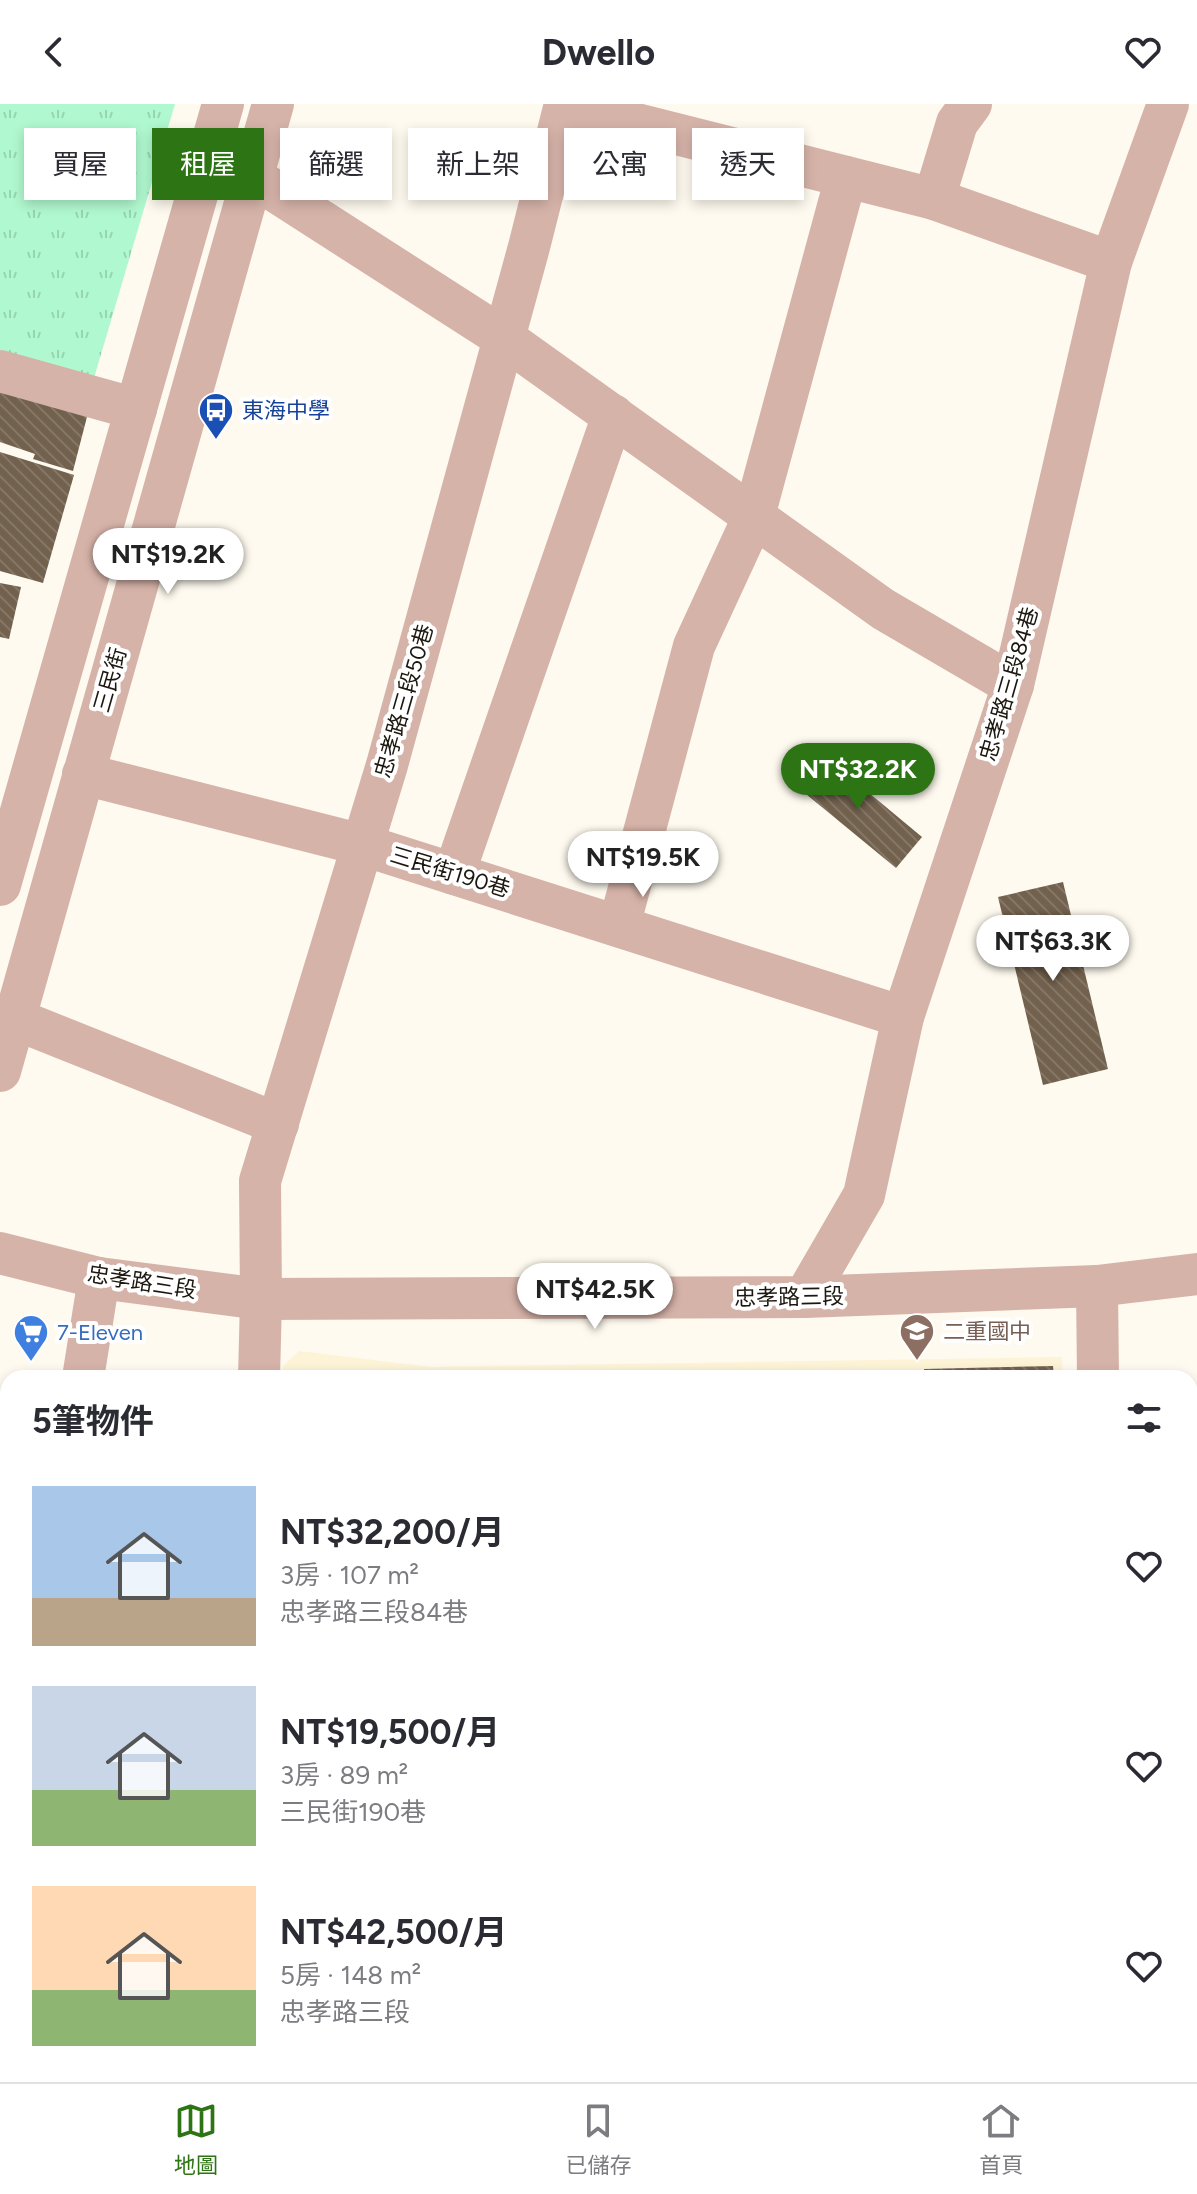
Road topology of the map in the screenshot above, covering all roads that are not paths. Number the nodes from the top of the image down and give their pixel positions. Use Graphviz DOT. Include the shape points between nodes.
graph roads {
  1 [pos="223,104"];
  2 [pos="273,104"];
  3 [pos="971,104"];
  4 [pos="1168,104"];
  5 [pos="565,105"];
  6 [pos="217,128"];
  7 [pos="264,137"];
  8 [pos="846,177"];
  9 [pos="264,184"];
  10 [pos="934,199"];
  11 [pos="196,200"];
  12 [pos="246,200"];
  13 [pos="1111,262"];
  14 [pos="504,338"];
  15 [pos="0,371"];
  16 [pos="136,409"];
  17 [pos="613,415"];
  18 [pos="754,516"];
  19 [pos="1013,685"];
  20 [pos="83,774"];
  21 [pos="363,845"];
  22 [pos="2,874"];
  23 [pos="454,874"];
  24 [pos="619,926"];
  25 [pos="903,1017"];
  26 [pos="15,1019"];
  27 [pos="0,1071"];
  28 [pos="278,1124"];
  29 [pos="0,1253"];
  30 [pos="1197,1274"];
  31 [pos="99,1278"];
  32 [pos="1097,1286"];
  33 [pos="805,1297"];
  34 [pos="261,1299"];
  35 [pos="84,1370"];
  36 [pos="259,1370"];
  37 [pos="1098,1370"];
  1 -- 6 [label="street"];
  2 -- 7 [label="street, 三民街"];
  3 -- 10 [label="street" via="957,123"];
  4 -- 13 [label="street, 忠孝路三段84巷"];
  5 -- 8 [label="street"];
  5 -- 14 [label="street, 忠孝路三段50巷"];
  8 -- 10 [label="street"];
  8 -- 18 [label="street"];
  9 -- 14 [label="street"];
  10 -- 13 [label="street"];
  11 -- 16 [label="street"];
  12 -- 20 [label="street, 三民街"];
  13 -- 19 [label="street, 忠孝路三段84巷"];
  14 -- 17 [label="street"];
  14 -- 21 [label="street, 忠孝路三段50巷"];
  15 -- 16 [label="street"];
  16 -- 22 [label="street"];
  17 -- 18 [label="street"];
  17 -- 23 [label="street"];
  18 -- 19 [label="street" via="883,609"];
  18 -- 24 [label="street" via="694,646"];
  19 -- 25 [label="street, 忠孝路三段84巷"];
  20 -- 21 [label="street, 三民街190巷"];
  20 -- 26 [label="street, 三民街"];
  21 -- 23 [label="street, 三民街190巷"];
  21 -- 28 [label="street, 忠孝路三段50巷"];
  23 -- 24 [label="street, 三民街190巷"];
  24 -- 25 [label="street, 三民街190巷"];
  25 -- 33 [label="street, 忠孝路三段84巷" via="864,1195"];
  26 -- 27 [label="street, 三民街"];
  26 -- 28 [label="street"];
  28 -- 34 [label="street, 忠孝路三段50巷" via="260,1181"];
  29 -- 31 [label="street, 忠孝路三段"];
  30 -- 32 [label="street, 忠孝路三段"];
  31 -- 34 [label="street, 忠孝路三段"];
  31 -- 35 [label="street"];
  32 -- 33 [label="street, 忠孝路三段"];
  32 -- 37 [label="street"];
  33 -- 34 [label="street, 忠孝路三段"];
  34 -- 36 [label="street, 忠孝路三段50巷"];
}
